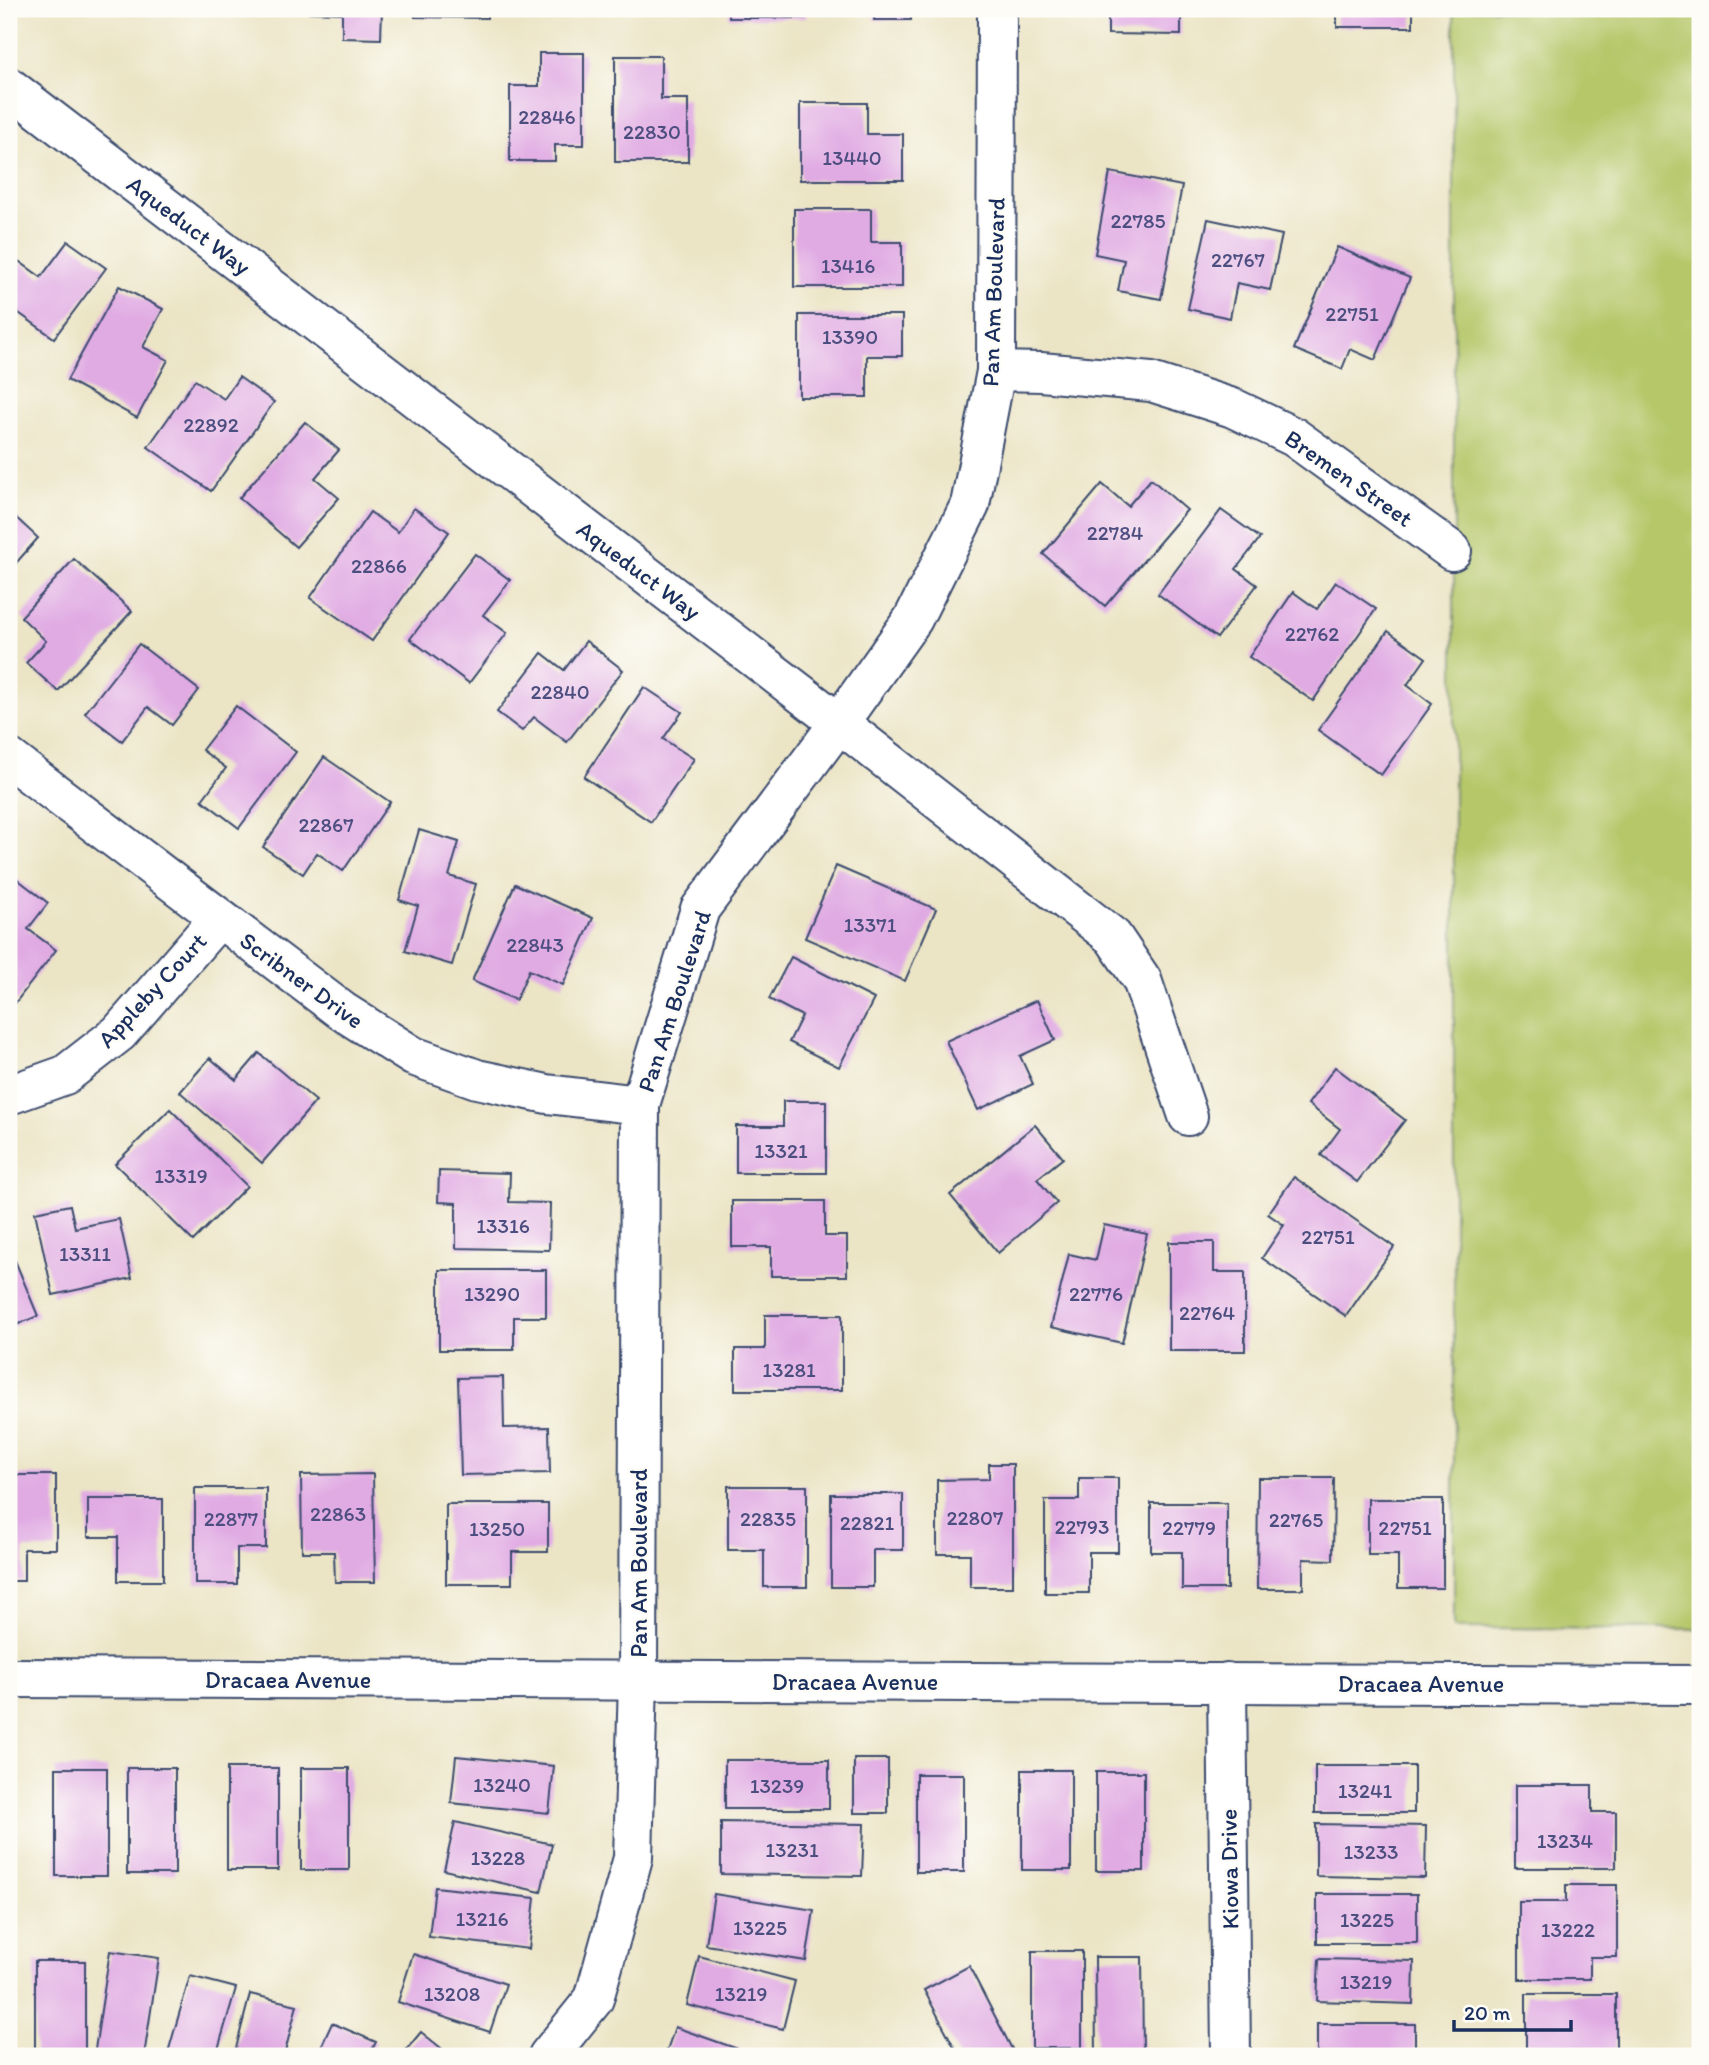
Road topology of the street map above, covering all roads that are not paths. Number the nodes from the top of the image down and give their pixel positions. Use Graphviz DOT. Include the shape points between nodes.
graph roads {
  1 [pos="997,9"];
  2 [pos="9,87"];
  3 [pos="996,371"];
  4 [pos="1452,551"];
  5 [pos="839,723"];
  6 [pos="9,758"];
  7 [pos="219,918"];
  8 [pos="9,1096"];
  9 [pos="640,1105"];
  10 [pos="1188,1116"];
  11 [pos="9,1678"];
  12 [pos="638,1680"];
  13 [pos="1227,1682"];
  14 [pos="1700,1685"];
  15 [pos="548,2056"];
  16 [pos="1231,2056"];
  1 -- 3 [label="street, Pan Am Boulevard"];
  2 -- 5 [label="street, Aqueduct Way"];
  3 -- 4 [label="street, Bremen Street" via="1151,382 1233,408 1294,437"];
  3 -- 5 [label="street, Pan Am Boulevard" via="970,505 913,619"];
  5 -- 9 [label="street, Pan Am Boulevard" via="700,909"];
  5 -- 10 [label="street, Aqueduct Way" via="1113,937 1142,980"];
  6 -- 7 [label="street, Scribner Drive"];
  7 -- 8 [label="street, Appleby Court" via="119,1033 65,1075"];
  7 -- 9 [label="street, Scribner Drive" via="342,1011 414,1056 488,1082"];
  9 -- 12 [label="street, Pan Am Boulevard"];
  11 -- 12 [label="street, Dracaea Avenue"];
  12 -- 13 [label="street, Dracaea Avenue"];
  12 -- 15 [label="street, Pan Am Boulevard" via="633,1858 594,1999"];
  13 -- 14 [label="street, Dracaea Avenue"];
  13 -- 16 [label="street, Kiowa Drive"];
}
